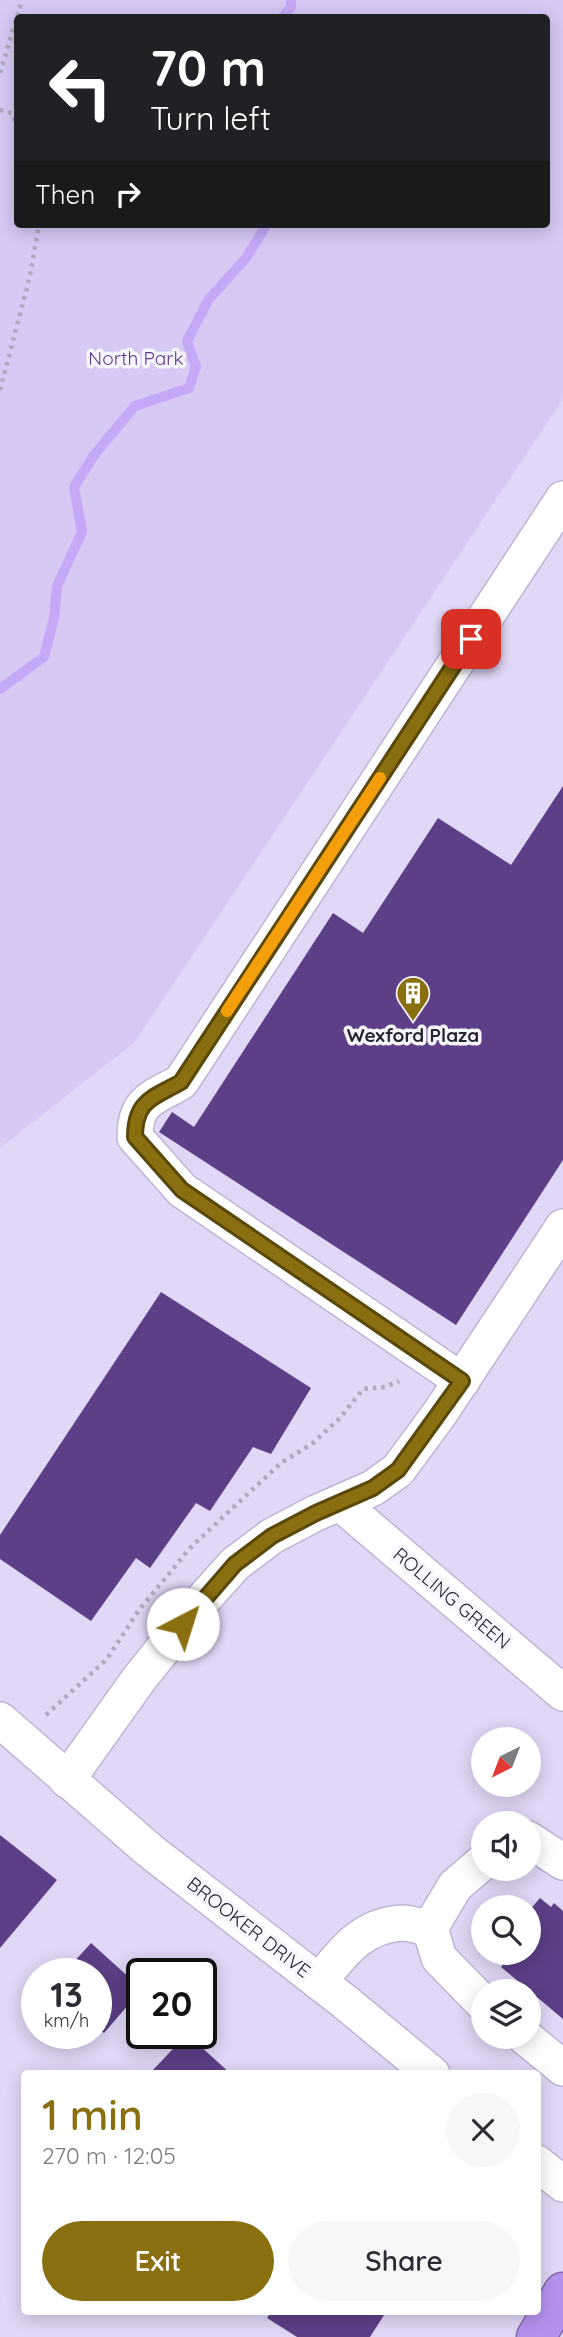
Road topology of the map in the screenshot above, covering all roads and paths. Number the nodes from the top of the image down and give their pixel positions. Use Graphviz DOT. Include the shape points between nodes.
graph roads {
  1 [pos="14,27"];
  2 [pos="0,73"];
  3 [pos="38,228"];
  4 [pos="0,390"];
  5 [pos="563,499"];
  6 [pos="563,1227"];
  7 [pos="462,1381"];
  8 [pos="340,1503"];
  9 [pos="563,1693"];
  10 [pos="0,1720"];
  11 [pos="66,1780"];
  12 [pos="541,1848"];
  13 [pos="563,1862"];
  14 [pos="471,1872"];
  15 [pos="430,1928"];
  16 [pos="319,1982"];
  17 [pos="471,1991"];
  18 [pos="540,2049"];
  19 [pos="563,2068"];
  20 [pos="427,2070"];
  21 [pos="541,2166"];
  22 [pos="563,2184"];
  23 [pos="563,2292"];
  24 [pos="536,2337"];
  1 -- 2 [label="path"];
  3 -- 4 [label="path"];
  5 -- 7 [label="street" via="181,1082 147,1101 135,1119 135,1137 182,1190"];
  6 -- 7 [label="street"];
  7 -- 8 [label="street" via="398,1470"];
  8 -- 9 [label="street, ROLLING GREEN"];
  8 -- 11 [label="street" via="272,1536 235,1564 146,1670"];
  10 -- 11 [label="street, BROOKER DRIVE"];
  11 -- 16 [label="street, BROOKER DRIVE"];
  12 -- 13 [label="street"];
  14 -- 15 [label="street" via="455,1886"];
  15 -- 16 [label="street" via="403,1923 376,1929 349,1944"];
  15 -- 17 [label="street" via="439,1958"];
  16 -- 20 [label="street, BROOKER DRIVE"];
  18 -- 19 [label="street"];
  21 -- 22 [label="street"];
  23 -- 24 [label="highway"];
}
